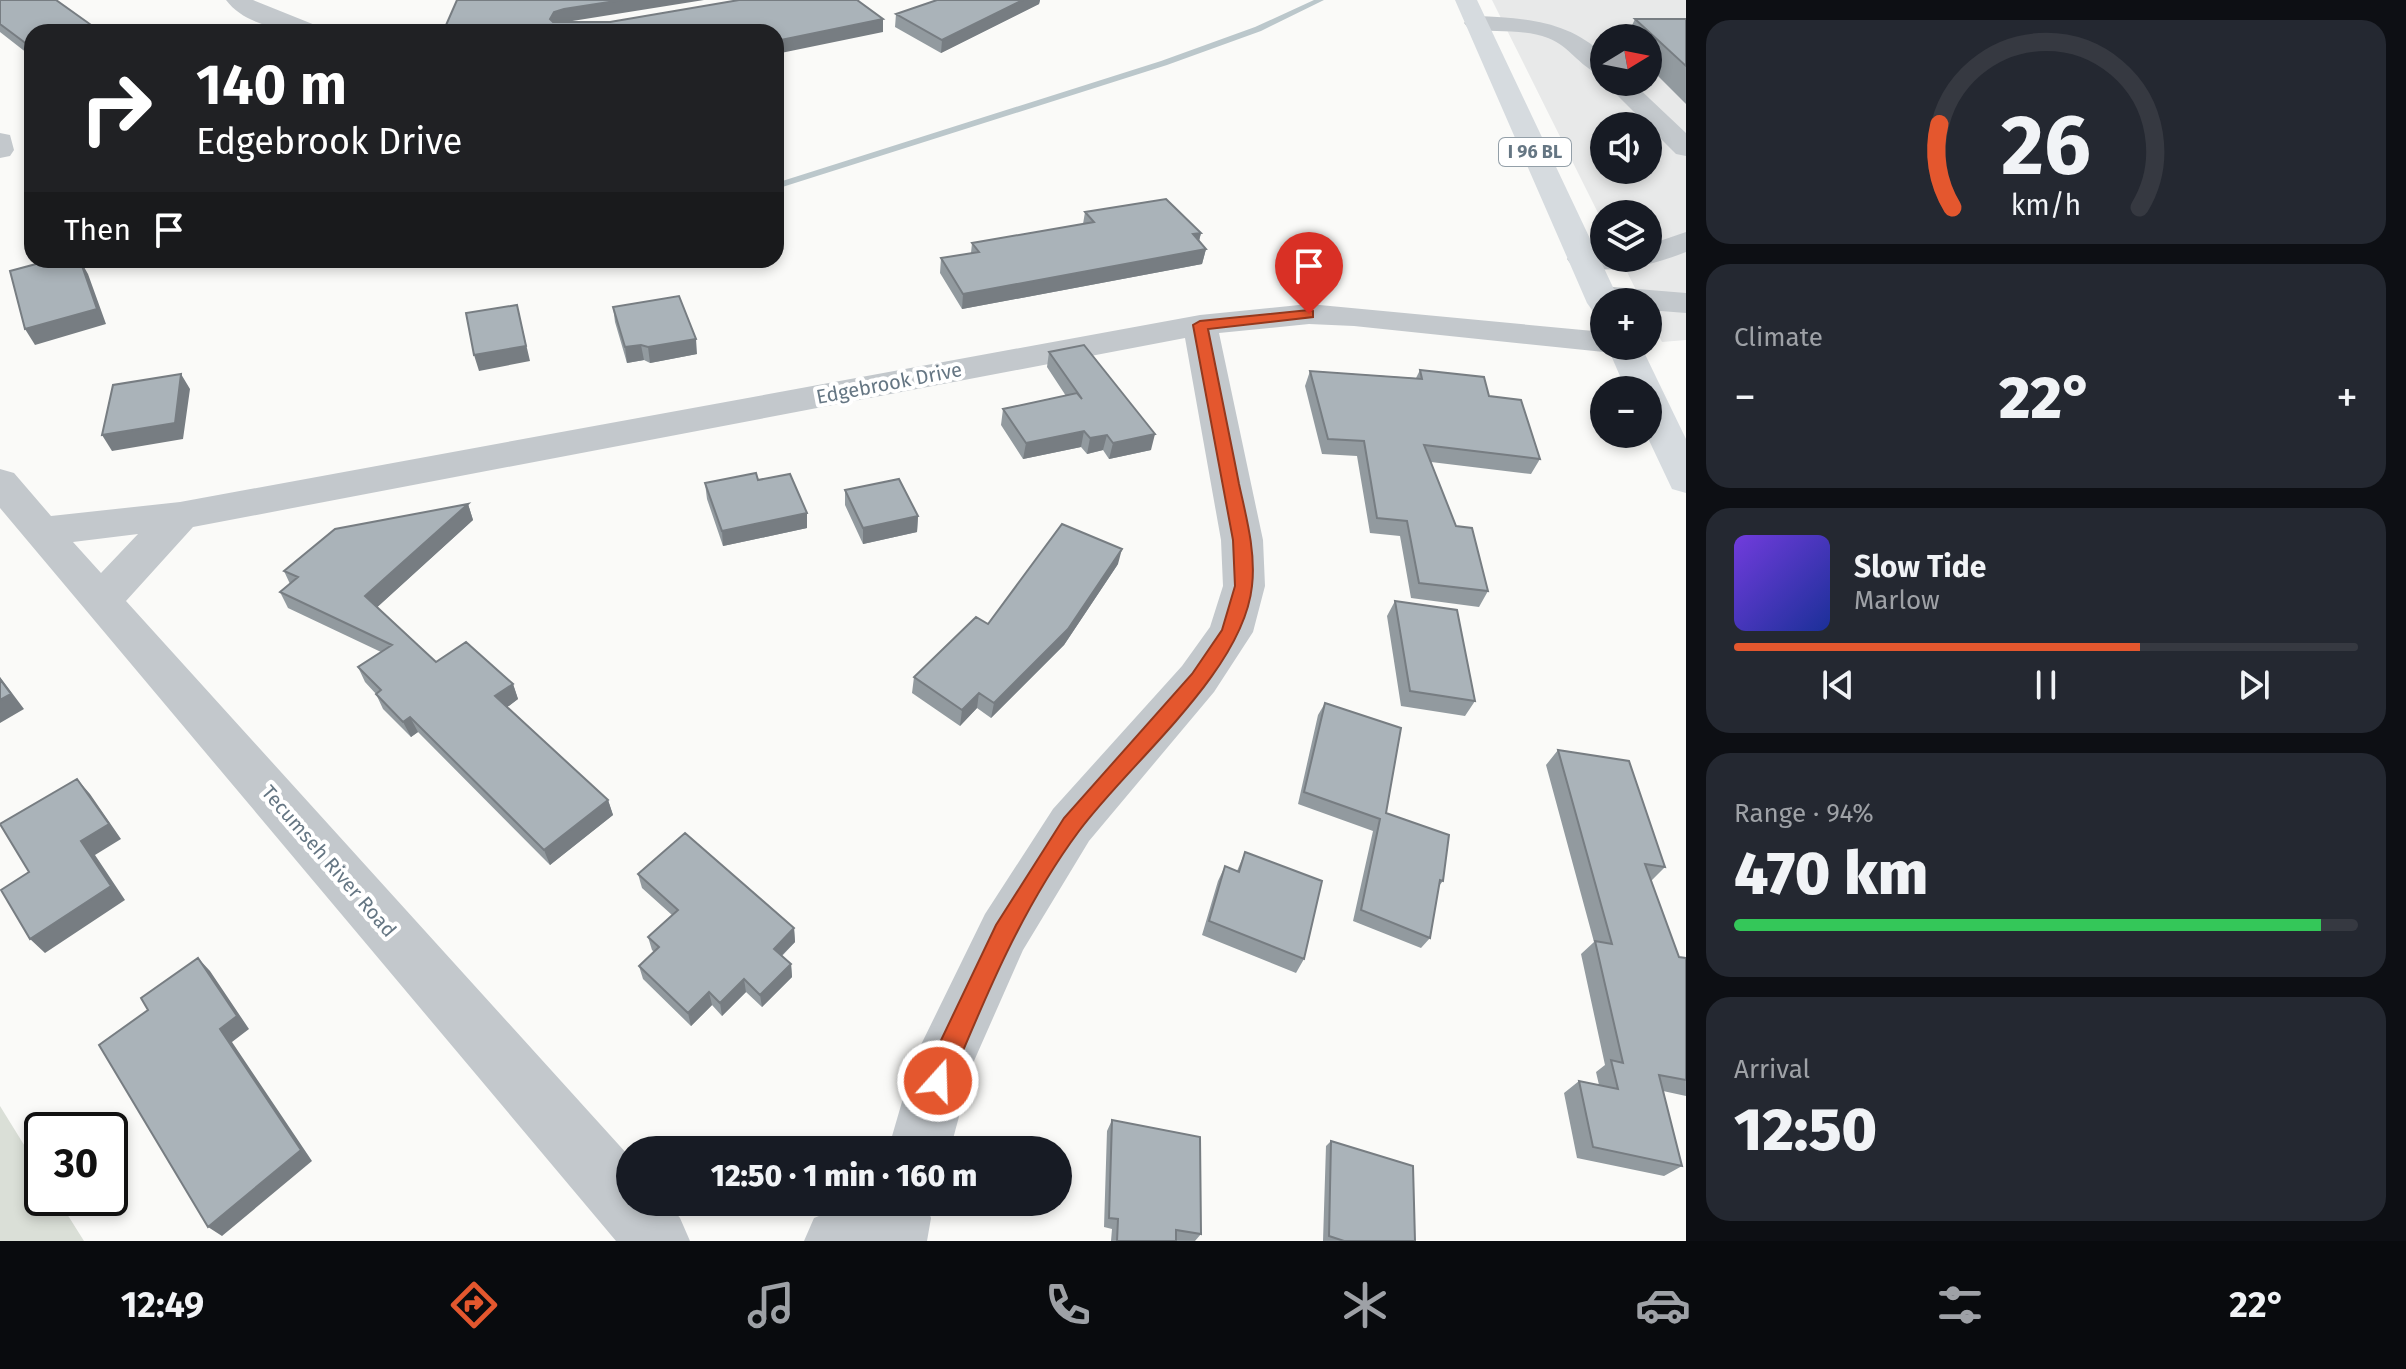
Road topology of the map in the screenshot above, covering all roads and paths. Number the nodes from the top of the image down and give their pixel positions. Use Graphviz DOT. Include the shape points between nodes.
graph roads {
  1 [pos="237,0"];
  2 [pos="1471,11"];
  3 [pos="290,24"];
  4 [pos="1590,57"];
  5 [pos="1632,96"];
  6 [pos="0,141"];
  7 [pos="1686,148"];
  8 [pos="0,150"];
  9 [pos="1686,241"];
  10 [pos="1662,250"];
  11 [pos="1583,259"];
  12 [pos="1590,259"];
  13 [pos="1596,288"];
  14 [pos="1662,302"];
  15 [pos="1686,303"];
  16 [pos="1200,325"];
  17 [pos="1590,341"];
  18 [pos="1662,428"];
  19 [pos="1686,480"];
  20 [pos="0,482"];
  21 [pos="180,516"];
  22 [pos="41,531"];
  23 [pos="100,601"];
  24 [pos="923,1136"];
  25 [pos="899,1220"];
  26 [pos="657,1241"];
  27 [pos="837,1241"];
  1 -- 3 [label="street"];
  2 -- 4 [label="street" via="1565,36"];
  2 -- 11 [label="main road, I 96 BL"];
  5 -- 7 [label="street"];
  6 -- 8 [label="street"];
  9 -- 10 [label="street"];
  11 -- 12 [label="street"];
  11 -- 13 [label="main road, I 96 BL"];
  14 -- 15 [label="street"];
  16 -- 17 [label="street, Edgebrook Drive" via="1309,314"];
  16 -- 21 [label="street, Edgebrook Drive"];
  16 -- 24 [label="street" via="1242,540 1244,586 1231,632 1198,679 1071,825 1004,932 945,1057"];
  18 -- 19 [label="main road"];
  20 -- 22 [label="street, Tecumseh River Road"];
  21 -- 22 [label="street, Edgebrook Drive"];
  21 -- 23 [label="street"];
  22 -- 23 [label="street, Tecumseh River Road"];
  23 -- 26 [label="street, Tecumseh River Road"];
  25 -- 27 [label="street"];
}
